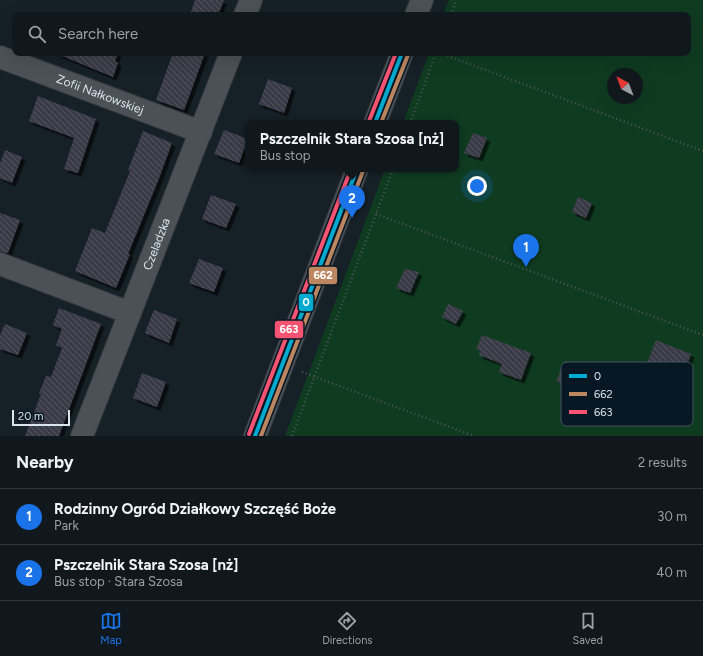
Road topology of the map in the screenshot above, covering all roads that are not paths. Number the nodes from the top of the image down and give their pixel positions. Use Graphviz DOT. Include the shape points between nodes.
graph roads {
  1 [pos="251,0"];
  2 [pos="422,0"];
  3 [pos="246,12"];
  4 [pos="417,12"];
  5 [pos="230,56"];
  6 [pos="401,56"];
  7 [pos="0,57"];
  8 [pos="376,120"];
  9 [pos="201,132"];
  10 [pos="356,172"];
  11 [pos="0,264"];
  12 [pos="130,314"];
  13 [pos="82,436"];
  14 [pos="255,436"];
  1 -- 3 [label="street"];
  2 -- 4 [label="street"];
  5 -- 9 [label="street, Czeladzka"];
  6 -- 8 [label="street"];
  7 -- 9 [label="street, Zofii Nałkowskiej"];
  9 -- 12 [label="street, Czeladzka"];
  10 -- 14 [label="street"];
  11 -- 12 [label="street"];
  12 -- 13 [label="street, Czeladzka"];
}
